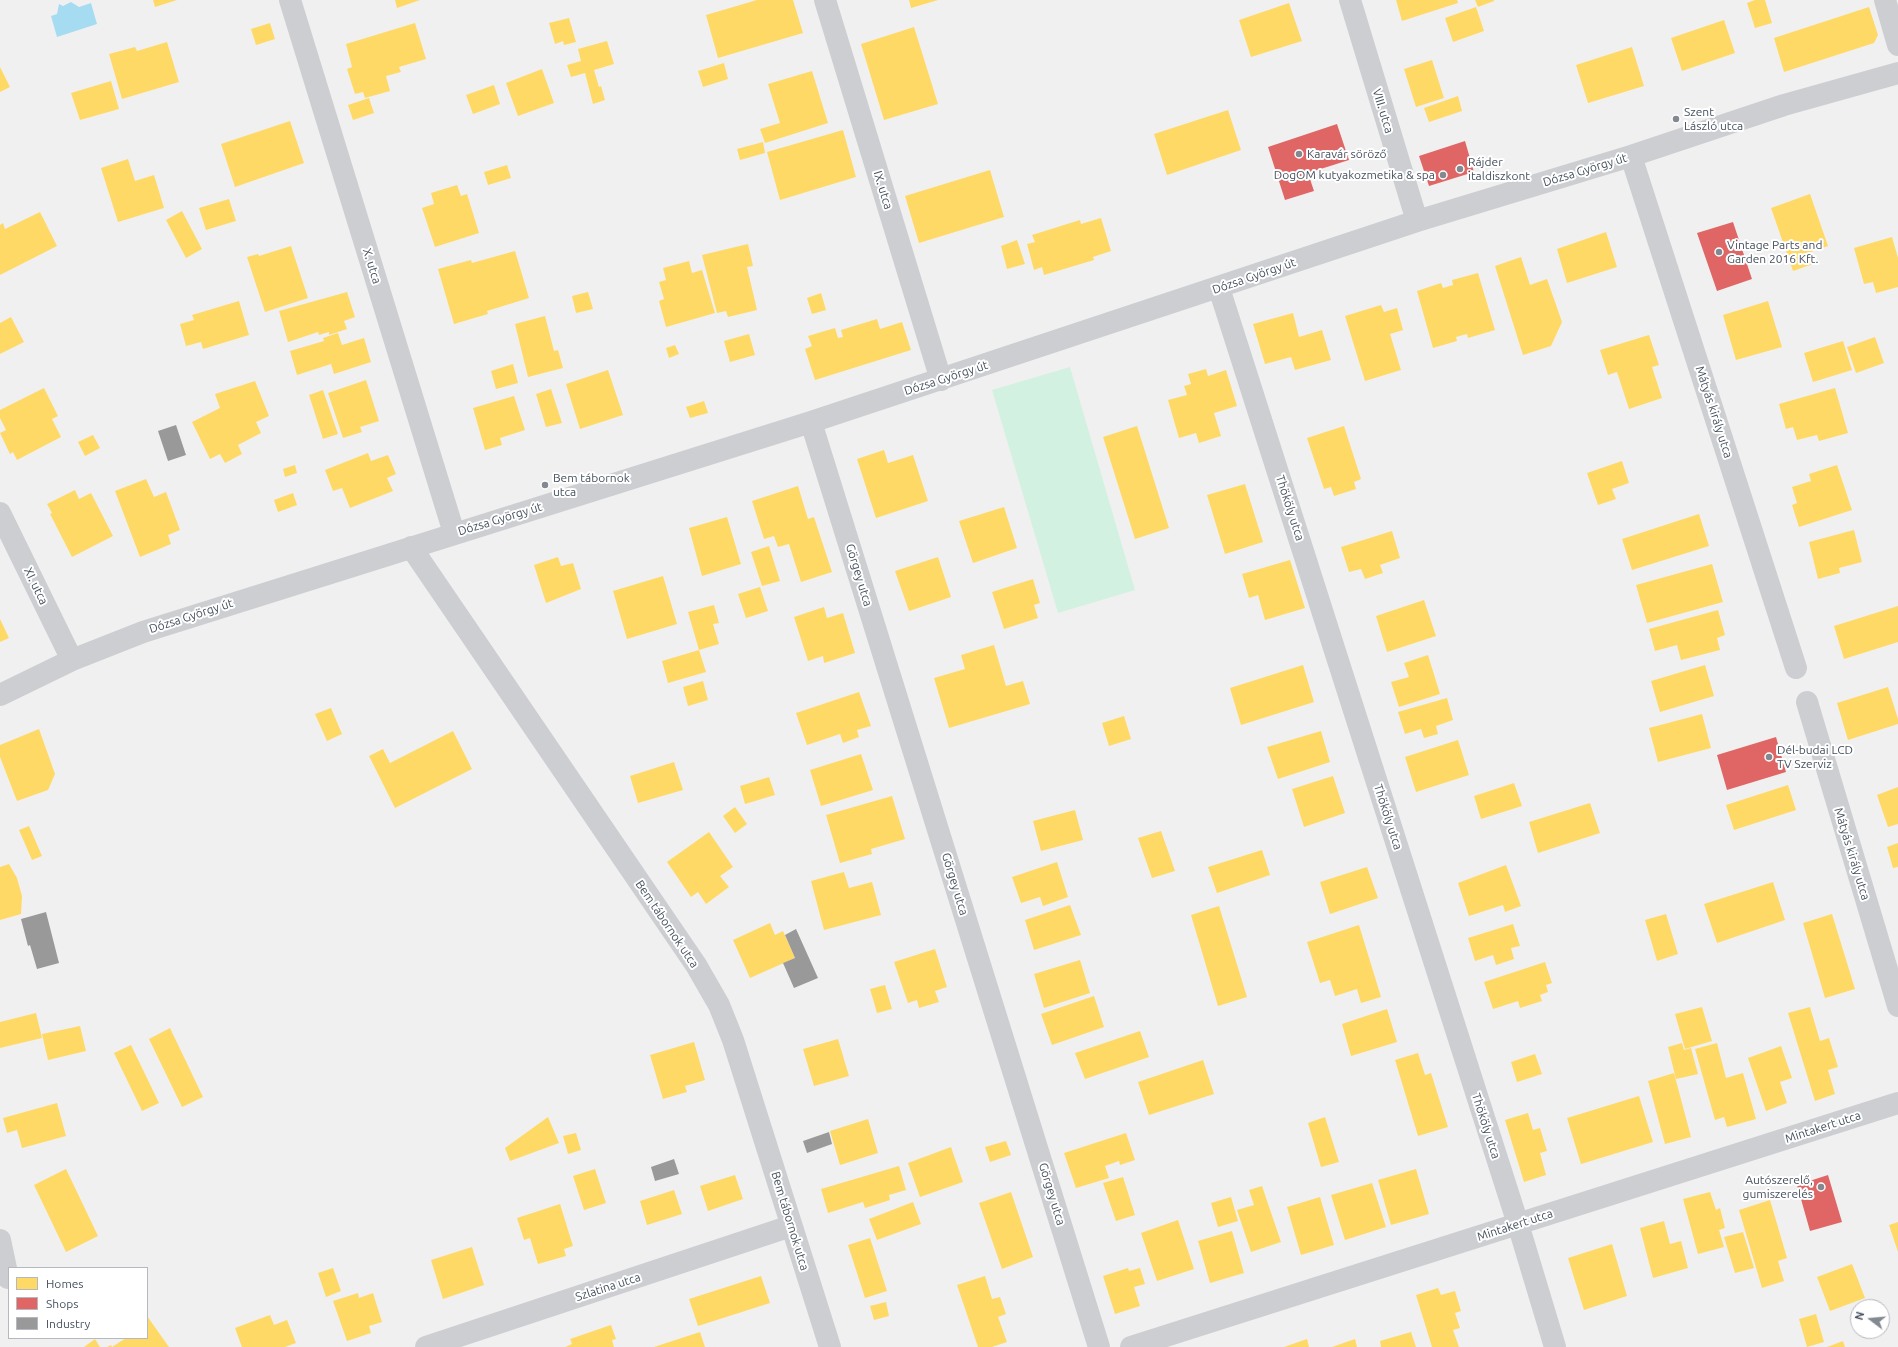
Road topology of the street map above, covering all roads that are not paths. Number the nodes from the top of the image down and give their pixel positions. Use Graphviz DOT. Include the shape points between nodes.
graph roads {
  1 [pos="290,0"];
  2 [pos="825,0"];
  3 [pos="1350,0"];
  4 [pos="1885,0"];
  5 [pos="1898,45"];
  6 [pos="1898,73"];
  7 [pos="1631,156"];
  8 [pos="1417,221"];
  9 [pos="1219,288"];
  10 [pos="941,380"];
  11 [pos="811,422"];
  12 [pos="0,513"];
  13 [pos="454,533"];
  14 [pos="411,547"];
  15 [pos="72,660"];
  16 [pos="1796,668"];
  17 [pos="0,695"];
  18 [pos="1807,702"];
  19 [pos="1898,1006"];
  20 [pos="1898,1102"];
  21 [pos="1518,1224"];
  22 [pos="791,1226"];
  23 [pos="0,1240"];
  24 [pos="8,1278"];
  25 [pos="426,1347"];
  26 [pos="830,1347"];
  27 [pos="1099,1347"];
  28 [pos="1131,1347"];
  29 [pos="1554,1347"];
  1 -- 13 [label="street, X. utca"];
  2 -- 10 [label="street, IX. utca"];
  3 -- 8 [label="street, VIII. utca"];
  4 -- 5 [label="street"];
  6 -- 7 [label="street, Dózsa György út" via="1784,105"];
  7 -- 8 [label="street, Dózsa György út"];
  7 -- 16 [label="street, Mátyás király utca"];
  8 -- 9 [label="street, Dózsa György út"];
  9 -- 10 [label="street, Dózsa György út"];
  9 -- 21 [label="street, Thököly utca"];
  10 -- 11 [label="street, Dózsa György út"];
  11 -- 13 [label="street, Dózsa György út"];
  11 -- 27 [label="street, Görgey utca"];
  12 -- 15 [label="street, XI. utca"];
  13 -- 14 [label="street, Dózsa György út"];
  14 -- 15 [label="street, Dózsa György út" via="143,632"];
  14 -- 22 [label="street, Bem tábornok utca" via="696,965 719,1005 734,1040"];
  15 -- 17 [label="street, Dózsa György út"];
  18 -- 19 [label="street, Mátyás király utca"];
  20 -- 21 [label="street, Mintakert utca"];
  21 -- 28 [label="street, Mintakert utca"];
  21 -- 29 [label="street, Thököly utca"];
  22 -- 25 [label="street, Szlatina utca"];
  22 -- 26 [label="street, Bem tábornok utca"];
  23 -- 24 [label="street"];
}
